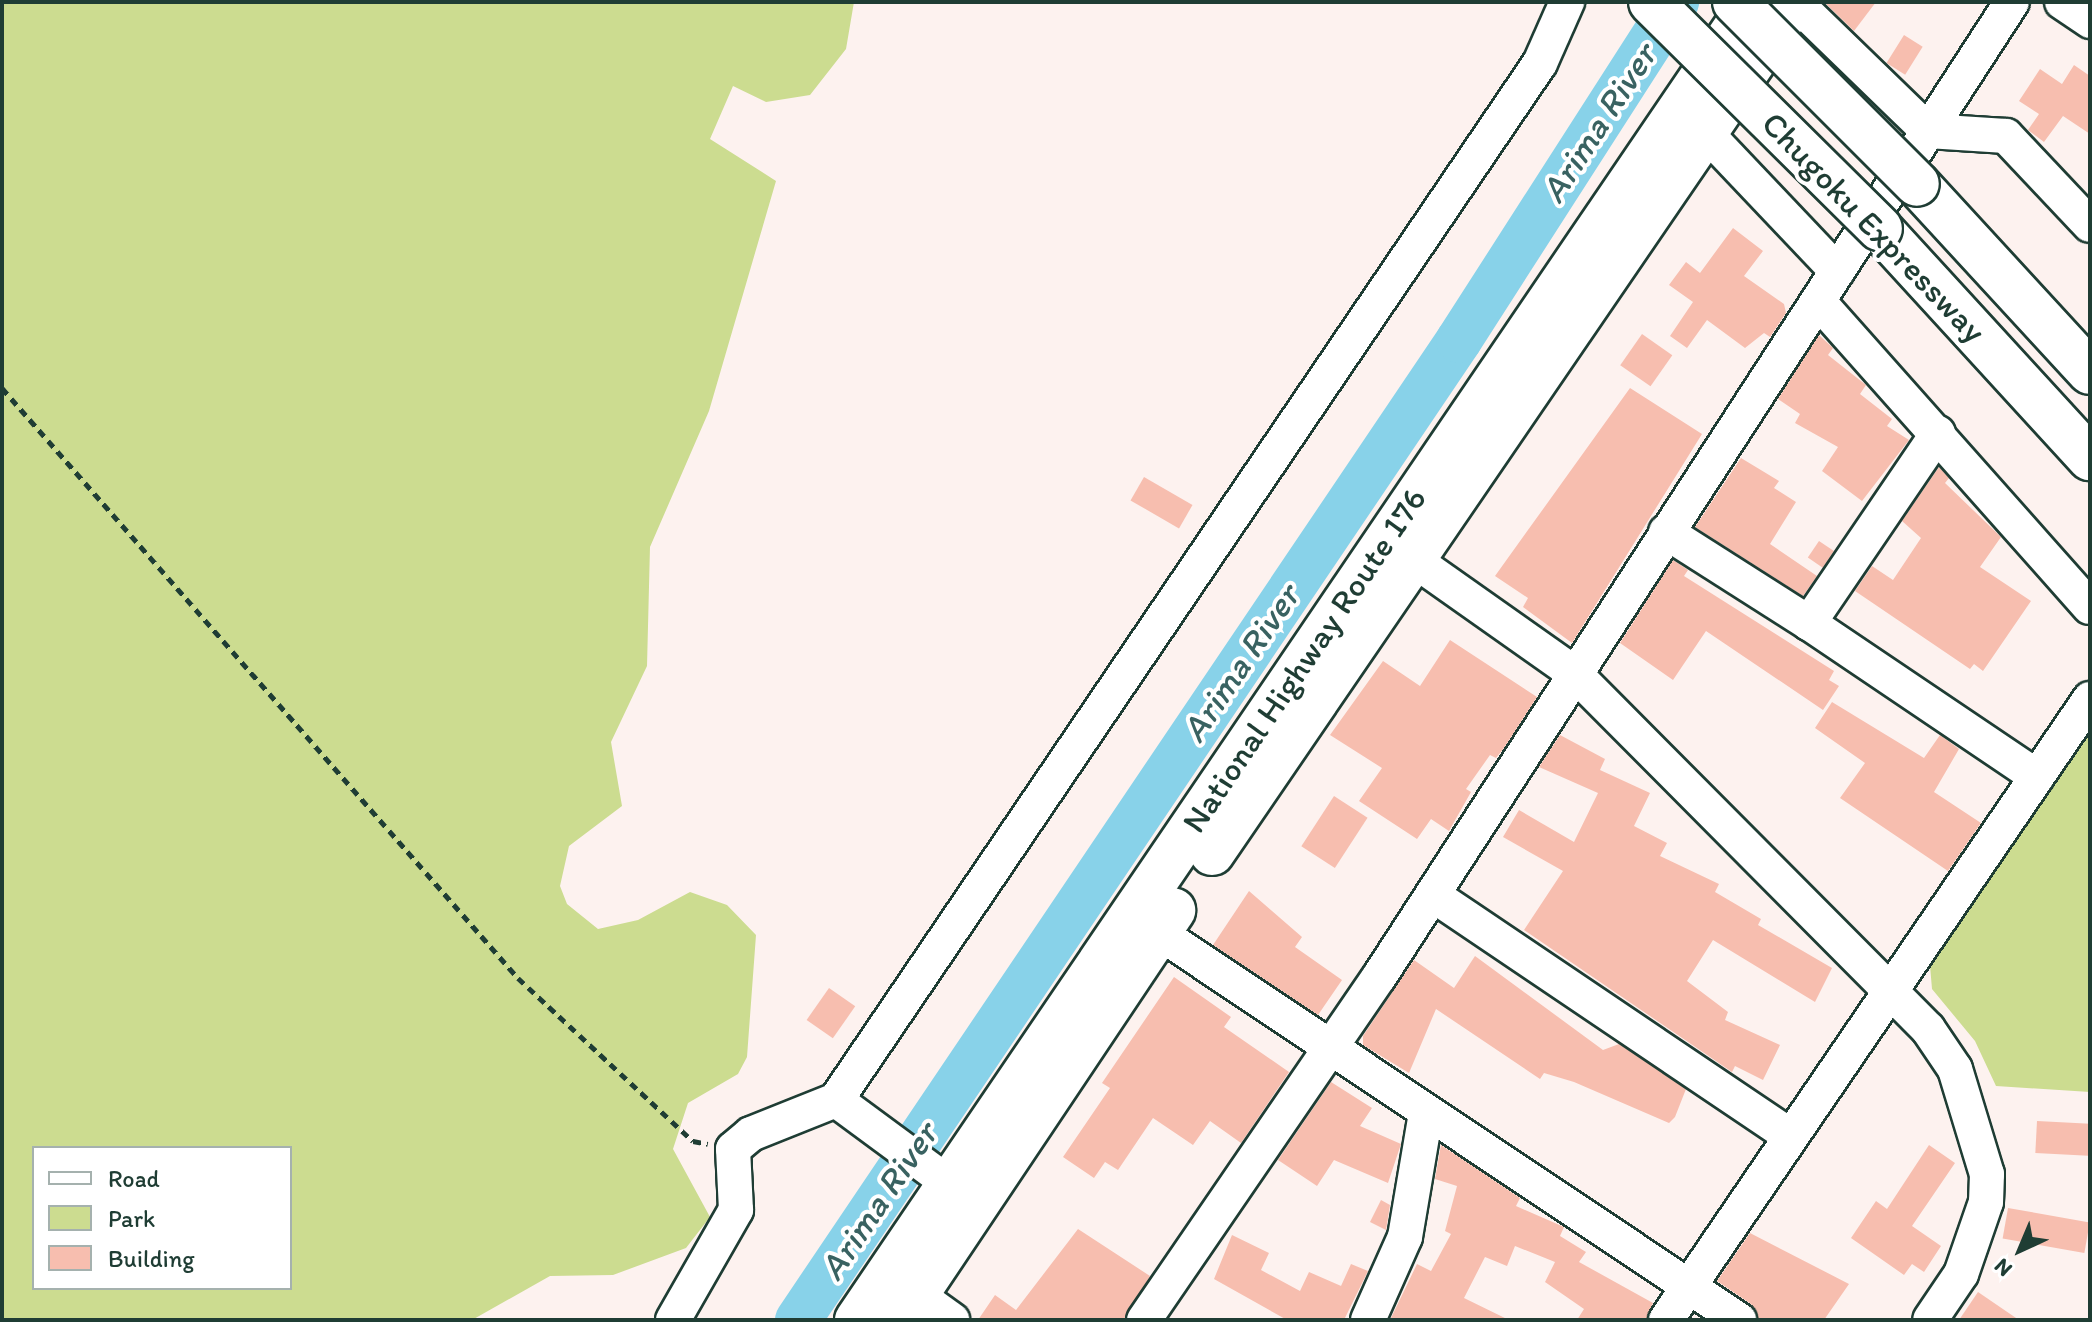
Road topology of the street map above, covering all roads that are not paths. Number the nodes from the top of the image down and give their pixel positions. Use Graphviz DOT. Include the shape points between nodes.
graph roads {
  1 [pos="1567,2"];
  2 [pos="1651,2"];
  3 [pos="1735,2"];
  4 [pos="1753,2"];
  5 [pos="1794,2"];
  6 [pos="2012,2"];
  7 [pos="2062,2"];
  8 [pos="2090,21"];
  9 [pos="1928,131"];
  10 [pos="1705,132"];
  11 [pos="1917,184"];
  12 [pos="2090,225"];
  13 [pos="1837,271"];
  14 [pos="1818,301"];
  15 [pos="2090,345"];
  16 [pos="2090,372"];
  17 [pos="1938,433"];
  18 [pos="2090,458"];
  19 [pos="1666,532"];
  20 [pos="1398,550"];
  21 [pos="2090,607"];
  22 [pos="1809,623"];
  23 [pos="1574,673"];
  24 [pos="2090,699"];
  25 [pos="2037,777"];
  26 [pos="1433,895"];
  27 [pos="1158,932"];
  28 [pos="1890,985"];
  29 [pos="1329,1045"];
  30 [pos="836,1100"];
  31 [pos="1426,1113"];
  32 [pos="1789,1135"];
  33 [pos="940,1177"];
  34 [pos="1691,1284"];
  35 [pos="901,1296"];
  36 [pos="673,1320"];
  37 [pos="857,1320"];
  38 [pos="952,1320"];
  39 [pos="1144,1320"];
  40 [pos="1368,1320"];
  41 [pos="1666,1320"];
  42 [pos="1739,1320"];
  43 [pos="1930,1320"];
  1 -- 30 [label="street" via="1540,63"];
  2 -- 18 [label="highway, Chugoku Expressway, bridge" via="1880,229"];
  3 -- 11 [label="highway, Chugoku Expressway, bridge"];
  4 -- 20 [label="highway, National Highway Route 176"];
  5 -- 9 [label="street"];
  5 -- 10 [label="highway, National Highway Route 176"];
  6 -- 9 [label="street"];
  7 -- 8 [label="street"];
  9 -- 12 [label="street" via="2006,136"];
  9 -- 13 [label="street"];
  10 -- 13 [label="street"];
  10 -- 20 [label="highway, National Highway Route 176"];
  11 -- 15 [label="highway"];
  11 -- 16 [label="highway, Chugoku Expressway"];
  13 -- 14 [label="street"];
  14 -- 17 [label="street"];
  14 -- 19 [label="street"];
  17 -- 21 [label="street"];
  17 -- 22 [label="street"];
  19 -- 22 [label="street"];
  19 -- 23 [label="street"];
  20 -- 23 [label="street"];
  20 -- 27 [label="highway, National Highway Route 176"];
  20 -- 33 [label="highway, National Highway Route 176"];
  22 -- 25 [label="street"];
  23 -- 26 [label="street"];
  23 -- 28 [label="street"];
  24 -- 25 [label="street"];
  25 -- 28 [label="street"];
  26 -- 29 [label="street"];
  26 -- 32 [label="street"];
  27 -- 29 [label="street"];
  27 -- 35 [label="highway, National Highway Route 176"];
  28 -- 32 [label="street"];
  28 -- 43 [label="street" via="1955,1069 1987,1174 1986,1202 1961,1274"];
  29 -- 31 [label="street"];
  29 -- 39 [label="street"];
  30 -- 33 [label="street"];
  30 -- 36 [label="street" via="751,1134 733,1149 736,1210"];
  31 -- 34 [label="street"];
  31 -- 40 [label="street" via="1405,1237"];
  32 -- 34 [label="street"];
  33 -- 35 [label="highway, National Highway Route 176"];
  34 -- 41 [label="street"];
  34 -- 42 [label="street"];
  35 -- 37 [label="highway, National Highway Route 176"];
  35 -- 38 [label="street"];
}
